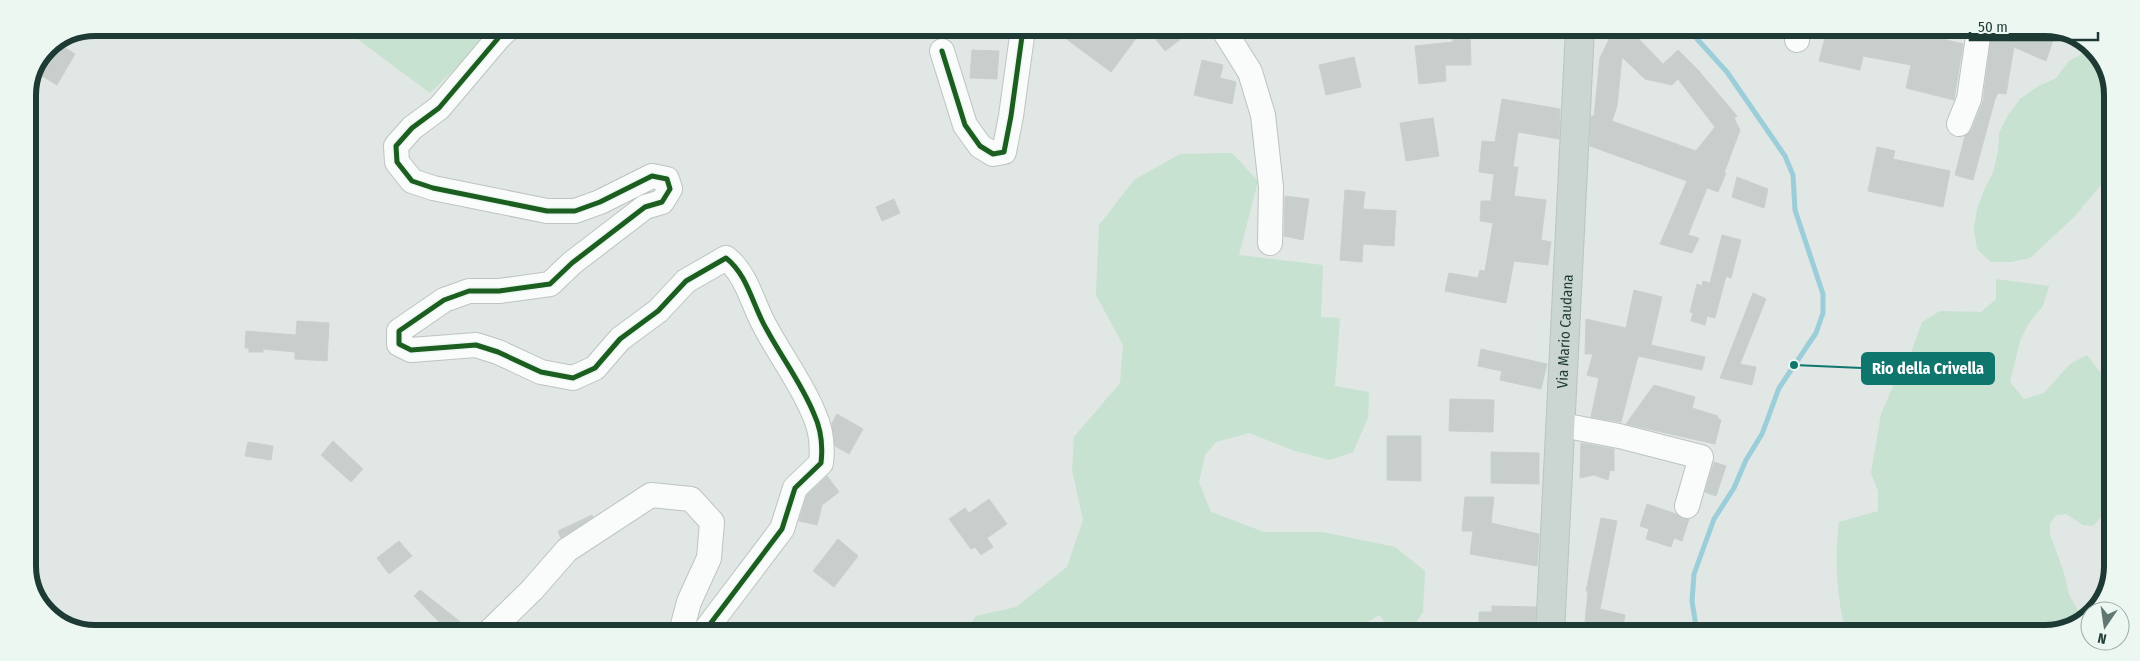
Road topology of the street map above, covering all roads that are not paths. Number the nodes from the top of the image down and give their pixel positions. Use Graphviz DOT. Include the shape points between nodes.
graph roads {
  1 [pos="500,36"];
  2 [pos="1022,36"];
  3 [pos="1227,36"];
  4 [pos="1580,36"];
  5 [pos="1978,36"];
  6 [pos="942,51"];
  7 [pos="1959,124"];
  8 [pos="1270,243"];
  9 [pos="1562,425"];
  10 [pos="1687,506"];
  11 [pos="495,625"];
  12 [pos="683,625"];
  13 [pos="709,625"];
  14 [pos="1550,625"];
  1 -- 13 [label="street" via="439,108 412,128 396,146 397,162 412,181 547,211 575,211 652,176 667,180 670,189 662,202 645,207 572,262 550,284 499,291 468,291 444,300 400,331 399,344 411,350 476,345 541,372 573,378 595,368 620,339 658,311 686,281 726,258 737,266 766,329 815,414 822,441 822,460 795,488 782,529"];
  2 -- 6 [label="street" via="1004,152 993,154 980,146 965,125"];
  3 -- 8 [label="street" via="1250,72 1263,115 1271,186"];
  4 -- 9 [label="main road, Via Mario Caudana"];
  5 -- 7 [label="street" via="1969,99"];
  9 -- 10 [label="street" via="1701,457"];
  9 -- 14 [label="main road, Via Mario Caudana"];
  11 -- 12 [label="street" via="568,550 651,495 691,499 712,522 709,558 689,602"];
}
